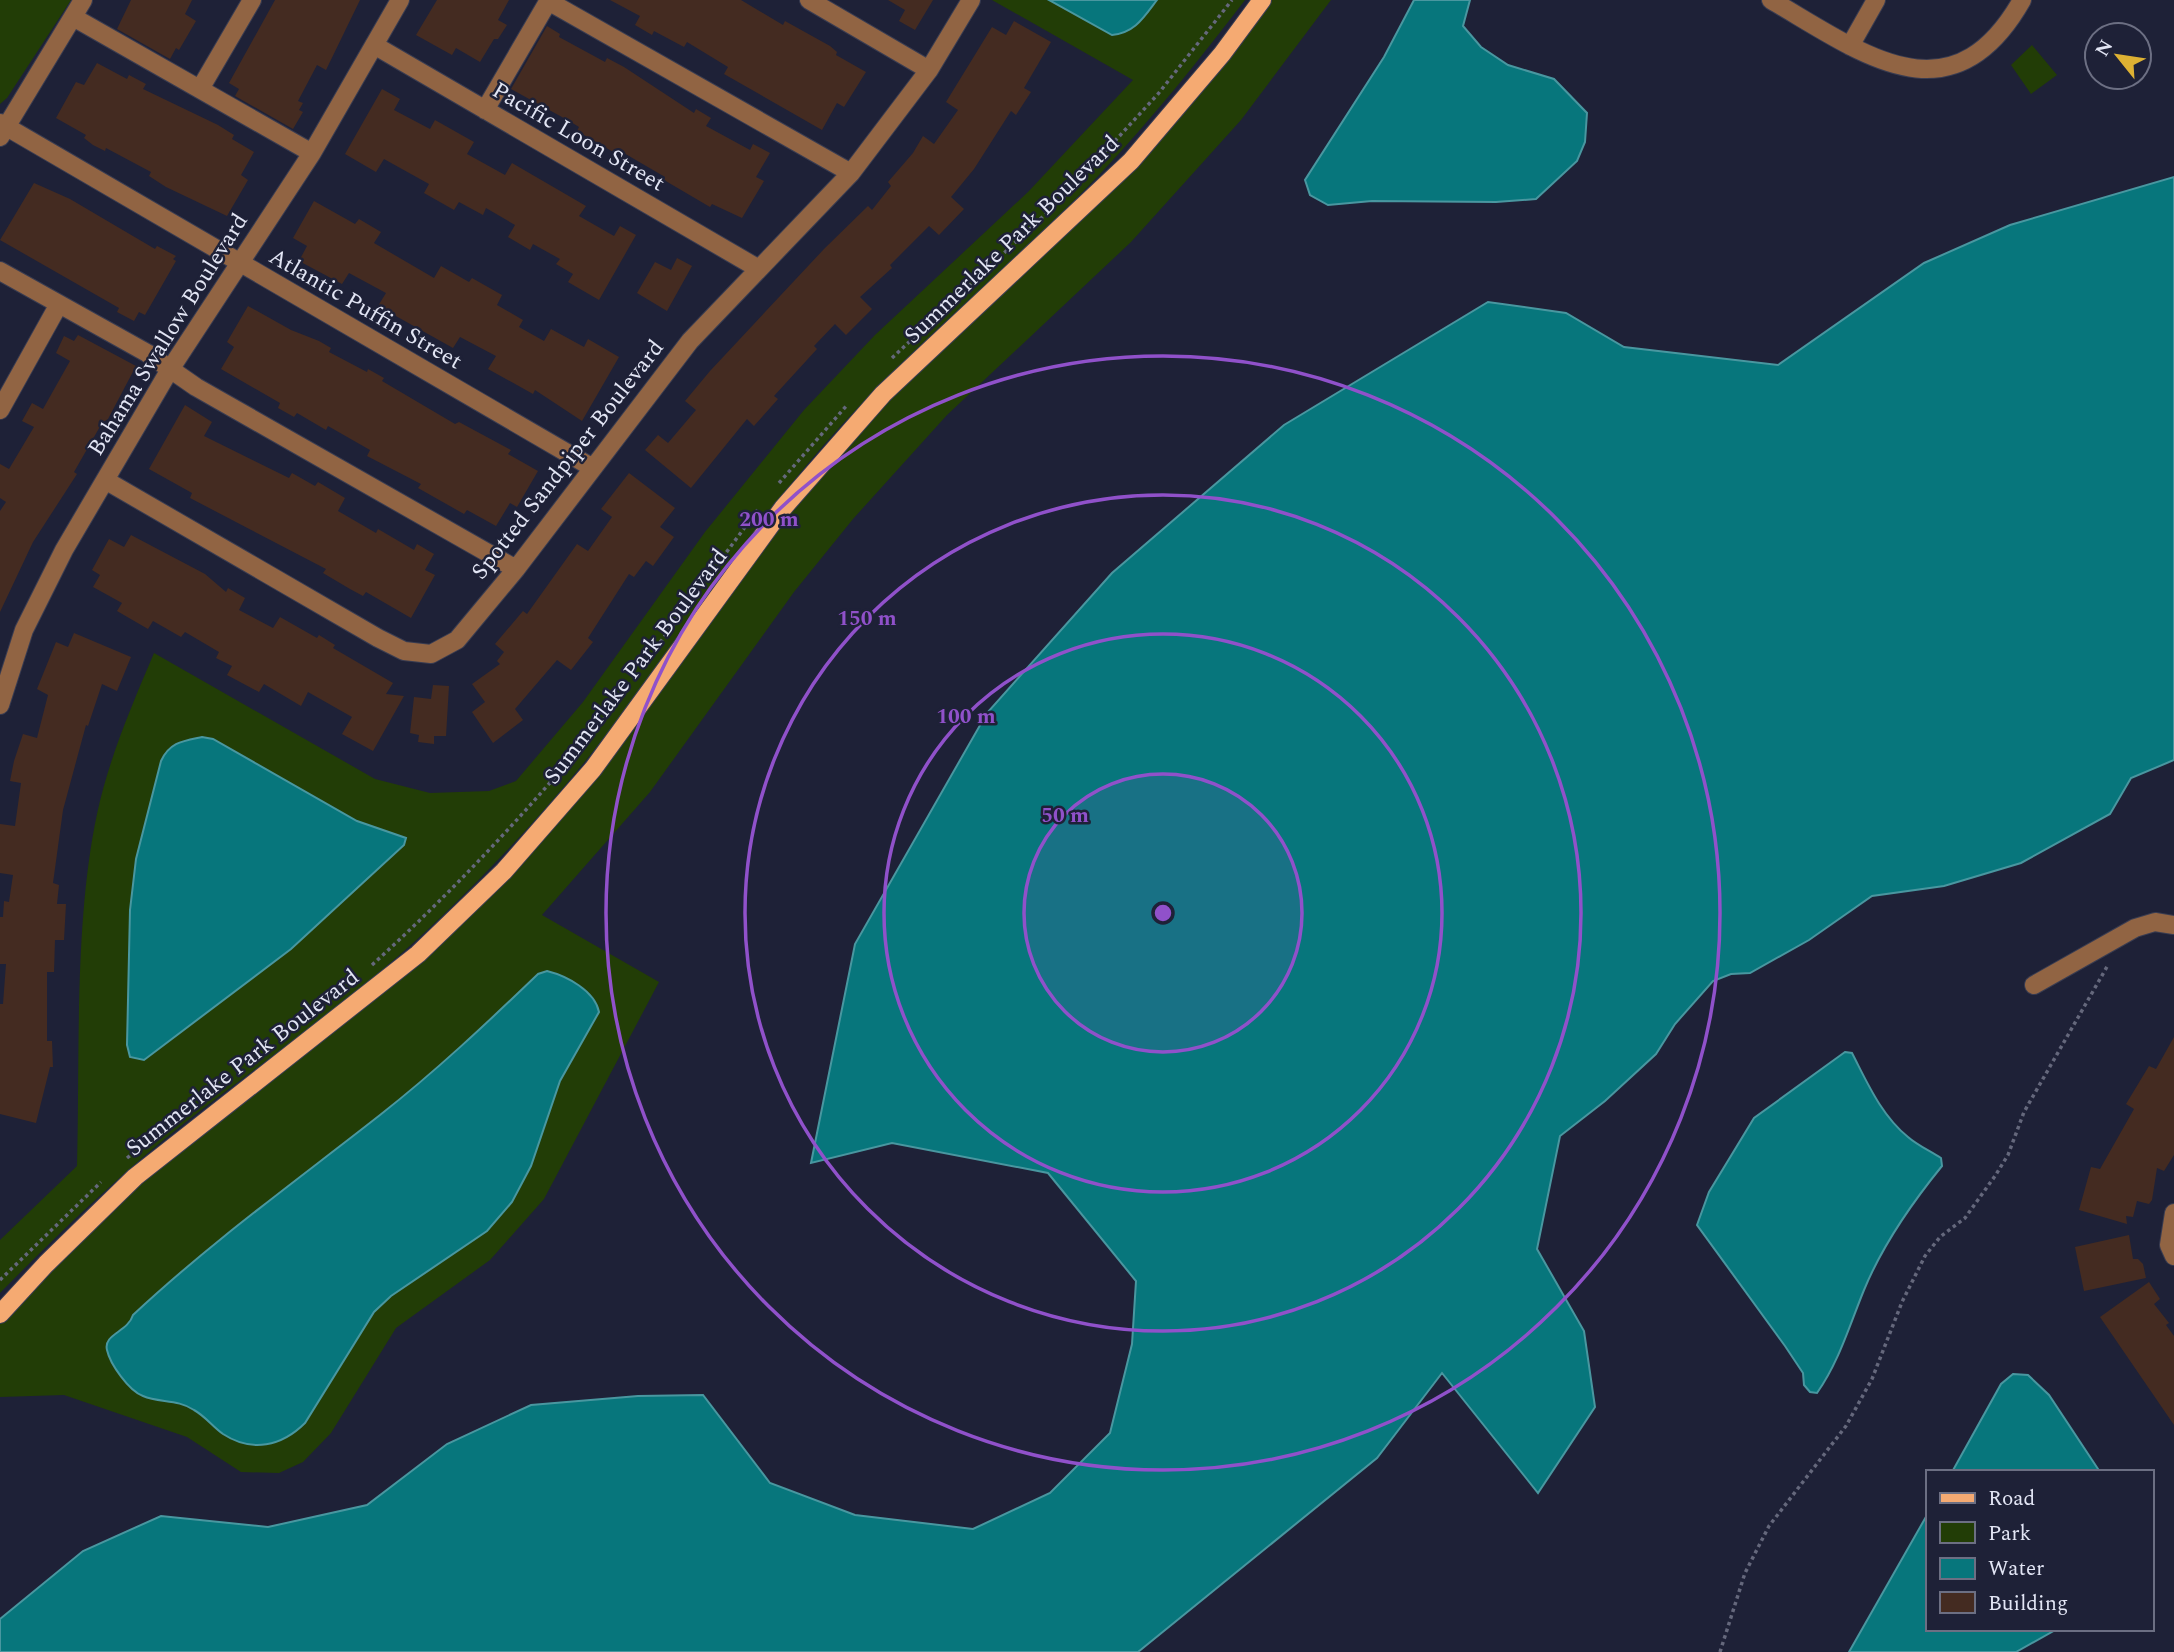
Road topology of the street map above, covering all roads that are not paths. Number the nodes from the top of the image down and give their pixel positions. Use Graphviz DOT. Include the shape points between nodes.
graph roads {
  1 [pos="83,0"];
  2 [pos="252,0"];
  3 [pos="400,0"];
  4 [pos="808,0"];
  5 [pos="971,0"];
  6 [pos="1262,0"];
  7 [pos="1771,0"];
  8 [pos="1876,0"];
  9 [pos="2022,0"];
  10 [pos="548,1"];
  11 [pos="73,17"];
  12 [pos="374,45"];
  13 [pos="1850,46"];
  14 [pos="929,70"];
  15 [pos="200,89"];
  16 [pos="485,110"];
  17 [pos="2,129"];
  18 [pos="312,153"];
  19 [pos="851,173"];
  20 [pos="238,262"];
  21 [pos="759,269"];
  22 [pos="0,271"];
  23 [pos="59,304"];
  24 [pos="169,371"];
  25 [pos="0,410"];
  26 [pos="593,468"];
  27 [pos="104,480"];
  28 [pos="516,569"];
  29 [pos="0,705"];
  30 [pos="2174,925"];
  31 [pos="2034,985"];
  32 [pos="2174,1213"];
  33 [pos="2174,1256"];
  34 [pos="0,1314"];
  1 -- 11 [label="street"];
  2 -- 15 [label="street"];
  3 -- 12 [label="street, Bahama Swallow Boulevard"];
  4 -- 14 [label="street"];
  5 -- 14 [label="street, Spotted Sandpiper Boulevard"];
  6 -- 34 [label="main road, Summerlake Park Boulevard" via="1131,161 883,394 792,497 593,769 504,871 418,954 135,1177"];
  7 -- 13 [label="street"];
  8 -- 13 [label="street"];
  9 -- 13 [label="street" via="2000,35 1952,65 1897,66"];
  10 -- 16 [label="street"];
  10 -- 19 [label="street"];
  11 -- 15 [label="street"];
  11 -- 17 [label="street"];
  12 -- 16 [label="street, Pacific Loon Street"];
  12 -- 18 [label="street, Bahama Swallow Boulevard"];
  14 -- 19 [label="street, Spotted Sandpiper Boulevard"];
  15 -- 18 [label="street"];
  16 -- 21 [label="street, Pacific Loon Street"];
  17 -- 20 [label="street, Atlantic Puffin Street"];
  18 -- 20 [label="street, Bahama Swallow Boulevard"];
  19 -- 21 [label="street, Spotted Sandpiper Boulevard"];
  20 -- 24 [label="street, Bahama Swallow Boulevard"];
  20 -- 26 [label="street, Atlantic Puffin Street"];
  21 -- 26 [label="street, Spotted Sandpiper Boulevard" via="690,341"];
  22 -- 23 [label="street"];
  23 -- 24 [label="street" via="147,353"];
  23 -- 25 [label="street"];
  24 -- 27 [label="street, Bahama Swallow Boulevard"];
  24 -- 28 [label="street"];
  26 -- 28 [label="street, Spotted Sandpiper Boulevard"];
  27 -- 28 [label="street, Spotted Sandpiper Boulevard" via="404,650 431,654 457,640"];
  27 -- 29 [label="street, Bahama Swallow Boulevard" via="24,630"];
  30 -- 31 [label="street" via="2155,922 2136,928"];
  32 -- 33 [label="street" via="2169,1245"];
}
